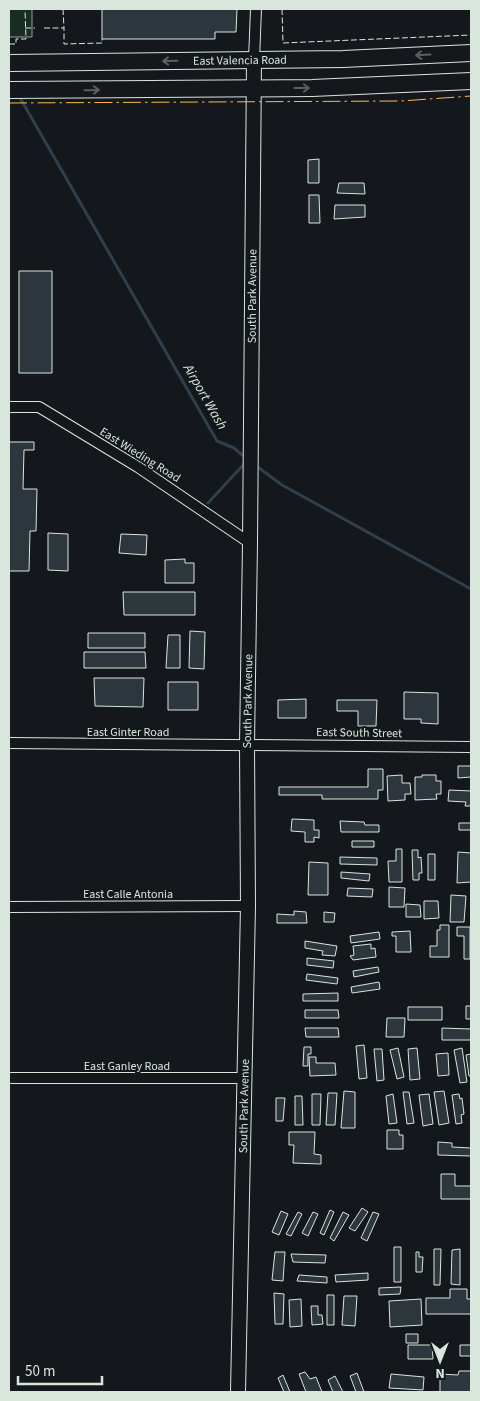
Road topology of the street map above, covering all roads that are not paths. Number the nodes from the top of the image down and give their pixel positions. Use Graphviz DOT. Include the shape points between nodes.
graph roads {
  1 [pos="256,9"];
  2 [pos="471,53"];
  3 [pos="254,60"];
  4 [pos="9,63"];
  5 [pos="471,81"];
  6 [pos="253,88"];
  7 [pos="9,90"];
  8 [pos="9,407"];
  9 [pos="250,543"];
  10 [pos="9,743"];
  11 [pos="247,745"];
  12 [pos="471,747"];
  13 [pos="248,906"];
  14 [pos="9,907"];
  15 [pos="9,1078"];
  16 [pos="245,1078"];
  17 [pos="238,1392"];
  1 -- 3 [label="street, South Park Avenue"];
  2 -- 3 [label="main road, East Valencia Road, one-way"];
  3 -- 4 [label="main road, East Valencia Road, one-way"];
  3 -- 6 [label="main road, South Park Avenue"];
  6 -- 5 [label="main road, one-way"];
  7 -- 6 [label="main road, one-way"];
  6 -- 9 [label="main road, South Park Avenue"];
  8 -- 9 [label="street, East Wieding Road" via="39,408 138,467"];
  9 -- 11 [label="main road, South Park Avenue"];
  10 -- 11 [label="street, East Ginter Road"];
  11 -- 12 [label="street, East South Street"];
  11 -- 13 [label="main road, South Park Avenue"];
  13 -- 14 [label="street, East Calle Antonia"];
  13 -- 16 [label="main road, South Park Avenue"];
  15 -- 16 [label="street, East Ganley Road"];
  16 -- 17 [label="main road, South Park Avenue"];
}
